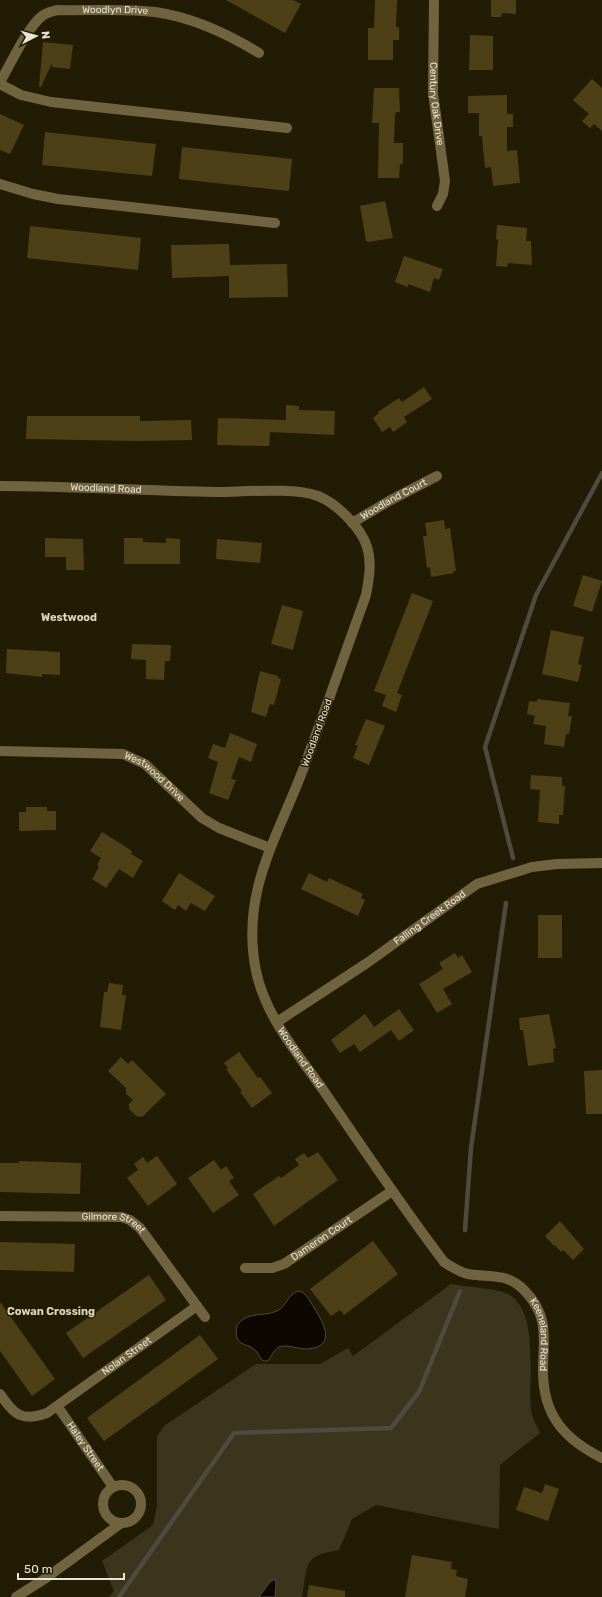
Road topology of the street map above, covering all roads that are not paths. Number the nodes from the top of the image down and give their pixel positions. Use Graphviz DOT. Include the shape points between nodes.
graph roads {
  1 [pos="434,0"];
  2 [pos="259,54"];
  3 [pos="0,83"];
  4 [pos="288,128"];
  5 [pos="0,184"];
  6 [pos="437,206"];
  7 [pos="275,223"];
  8 [pos="436,476"];
  9 [pos="0,486"];
  10 [pos="352,523"];
  11 [pos="0,751"];
  12 [pos="270,848"];
  13 [pos="602,862"];
  14 [pos="277,1022"];
  15 [pos="392,1191"];
  16 [pos="0,1216"];
  17 [pos="437,1252"];
  18 [pos="246,1268"];
  19 [pos="197,1306"];
  20 [pos="205,1317"];
  21 [pos="0,1394"];
  22 [pos="58,1407"];
  23 [pos="602,1458"];
  24 [pos="112,1487"];
  25 [pos="120,1524"];
  26 [pos="16,1597"];
  1 -- 6 [label="street, Century Oak Drive" via="433,93 445,181 443,194"];
  2 -- 3 [label="street, Woodlyn Drive" via="220,33 182,18 155,12 57,10 41,17"];
  3 -- 4 [label="street, Woodlyn Drive" via="21,95 51,102"];
  5 -- 7 [label="street" via="58,199"];
  8 -- 10 [label="street, Woodland Court"];
  9 -- 10 [label="street, Woodland Road" via="303,492 330,502"];
  10 -- 12 [label="street, Woodland Road" via="367,547 370,564 366,595 303,770"];
  11 -- 12 [label="street, Westwood Drive" via="123,754 145,764 202,818 219,828"];
  12 -- 14 [label="street, Woodland Road" via="258,886 253,940 256,970"];
  13 -- 14 [label="street, Falling Creek Road" via="532,867 477,884 367,963"];
  14 -- 15 [label="street, Woodland Road"];
  15 -- 17 [label="street, Woodland Road"];
  15 -- 18 [label="street, Dameron Court" via="284,1264 272,1268"];
  16 -- 19 [label="street, Gilmore Street" via="121,1217 130,1220 140,1228"];
  17 -- 23 [label="street, Keeneland Road" via="444,1262 455,1269 468,1274 502,1277 515,1282 525,1291 542,1319 545,1334 543,1371 550,1412 571,1438"];
  19 -- 20 [label="street, Gilmore Street"];
  19 -- 22 [label="street, Nolan Street"];
  21 -- 22 [label="street, Nolan Street" via="8,1406 22,1416 33,1418"];
  22 -- 24 [label="street, Haley Street"];
  24 -- 25 [label="street" via="104,1496 103,1508 109,1519"];
  24 -- 25 [label="street" via="130,1486 139,1494 141,1500 136,1517 132,1521"];
  25 -- 26 [label="street"];
}
